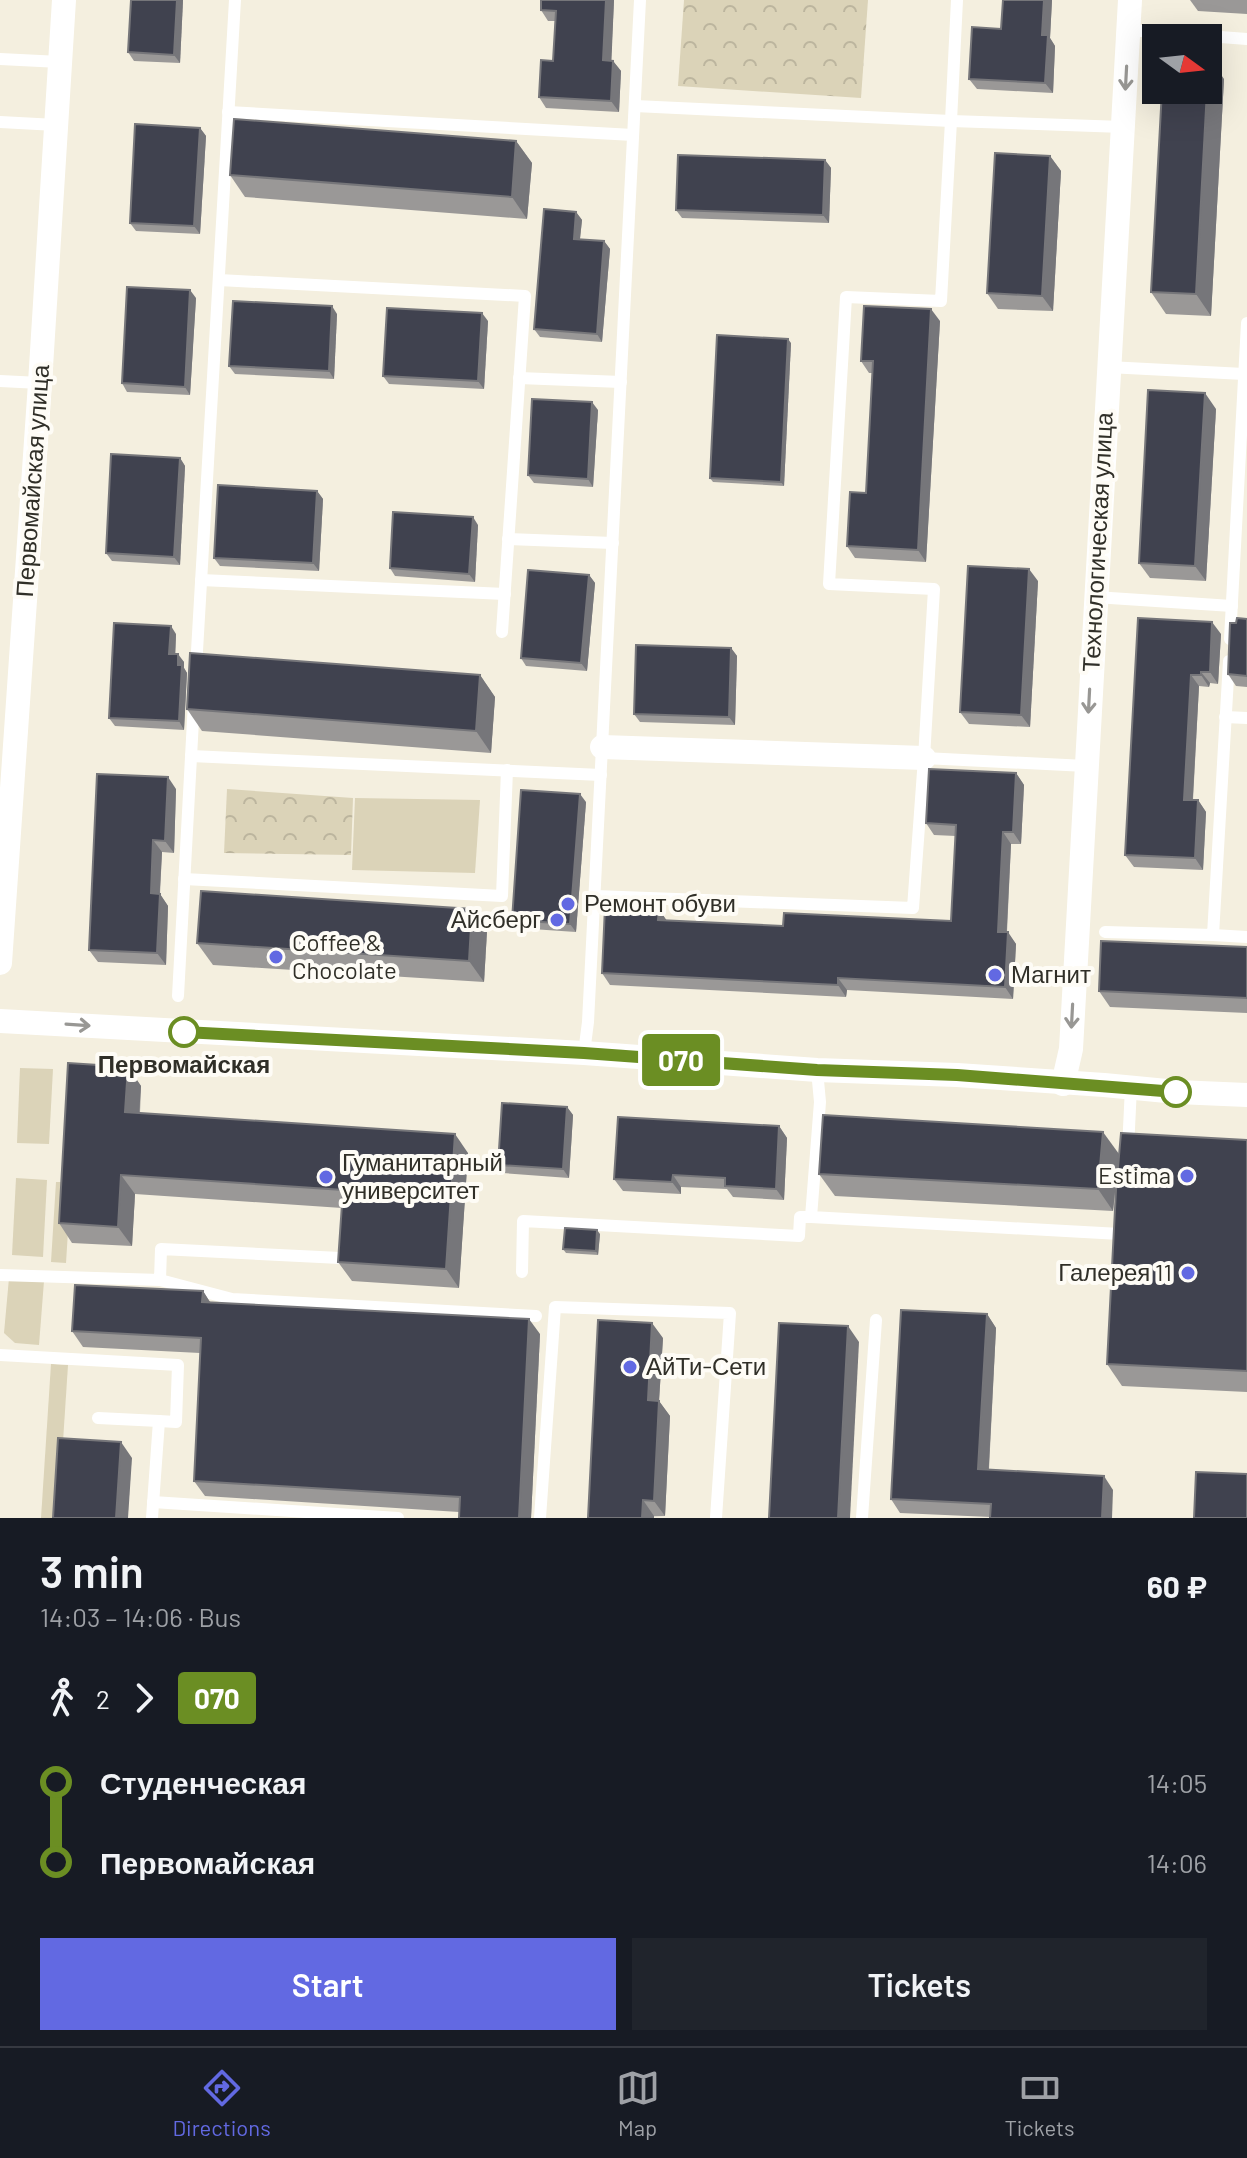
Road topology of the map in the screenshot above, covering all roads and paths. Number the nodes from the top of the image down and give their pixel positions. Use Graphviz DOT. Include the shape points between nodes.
graph roads {
  1 [pos="64,0"];
  2 [pos="235,0"];
  3 [pos="640,0"];
  4 [pos="957,0"];
  5 [pos="1130,0"];
  6 [pos="1128,30"];
  7 [pos="1247,39"];
  8 [pos="0,59"];
  9 [pos="60,62"];
  10 [pos="635,106"];
  11 [pos="228,112"];
  12 [pos="951,121"];
  13 [pos="0,122"];
  14 [pos="56,125"];
  15 [pos="1123,127"];
  16 [pos="633,135"];
  17 [pos="219,280"];
  18 [pos="1247,323"];
  19 [pos="1108,367"];
  20 [pos="1244,374"];
  21 [pos="519,378"];
  22 [pos="0,381"];
  23 [pos="621,382"];
  24 [pos="40,383"];
  25 [pos="508,539"];
  26 [pos="613,543"];
  27 [pos="201,580"];
  28 [pos="505,594"];
  29 [pos="1095,597"];
  30 [pos="1232,606"];
  31 [pos="502,632"];
  32 [pos="196,676"];
  33 [pos="195,692"];
  34 [pos="1225,717"];
  35 [pos="1247,718"];
  36 [pos="602,747"];
  37 [pos="191,756"];
  38 [pos="924,758"];
  39 [pos="1086,766"];
  40 [pos="507,770"];
  41 [pos="601,775"];
  42 [pos="184,879"];
  43 [pos="595,896"];
  44 [pos="1105,932"];
  45 [pos="1213,935"];
  46 [pos="1247,937"];
  47 [pos="0,963"];
  48 [pos="178,996"];
  49 [pos="0,1021"];
  50 [pos="584,1053"];
  51 [pos="817,1070"];
  52 [pos="1063,1084"];
  53 [pos="1131,1087"];
  54 [pos="1247,1095"];
  55 [pos="1128,1156"];
  56 [pos="811,1217"];
  57 [pos="1122,1219"];
  58 [pos="340,1258"];
  59 [pos="522,1272"];
  60 [pos="0,1275"];
  61 [pos="160,1280"];
  62 [pos="536,1316"];
  63 [pos="876,1320"];
  64 [pos="0,1355"];
  65 [pos="98,1418"];
  66 [pos="159,1421"];
  67 [pos="153,1502"];
  68 [pos="152,1518"];
  69 [pos="398,1518"];
  70 [pos="540,1518"];
  71 [pos="716,1518"];
  72 [pos="862,1518"];
  1 -- 9 [label="street, Первомайская улица"];
  2 -- 11 [label="lane"];
  3 -- 10 [label="lane"];
  4 -- 12 [label="lane"];
  5 -- 6 [label="street, Технологическая улица"];
  6 -- 7 [label="lane"];
  6 -- 15 [label="street, Технологическая улица, one-way"];
  8 -- 9 [label="lane"];
  9 -- 14 [label="street, Первомайская улица"];
  10 -- 12 [label="lane"];
  10 -- 16 [label="lane"];
  11 -- 16 [label="lane"];
  11 -- 17 [label="lane"];
  12 -- 15 [label="lane"];
  12 -- 38 [label="lane" via="941,301 846,297 829,584 934,589"];
  13 -- 14 [label="lane"];
  14 -- 24 [label="street, Первомайская улица"];
  15 -- 19 [label="street, Технологическая улица"];
  16 -- 23 [label="lane"];
  17 -- 21 [label="lane" via="525,296"];
  17 -- 27 [label="lane"];
  18 -- 20 [label="lane"];
  19 -- 20 [label="lane"];
  19 -- 29 [label="street, Технологическая улица"];
  20 -- 30 [label="lane"];
  21 -- 23 [label="lane"];
  21 -- 25 [label="lane"];
  22 -- 24 [label="lane"];
  23 -- 26 [label="lane"];
  24 -- 47 [label="street, Первомайская улица"];
  25 -- 26 [label="lane"];
  25 -- 28 [label="lane"];
  26 -- 36 [label="lane"];
  27 -- 28 [label="lane"];
  27 -- 32 [label="lane"];
  28 -- 31 [label="lane"];
  29 -- 30 [label="lane"];
  29 -- 39 [label="street, Технологическая улица, one-way"];
  30 -- 34 [label="lane"];
  33 -- 37 [label="lane"];
  34 -- 35 [label="lane"];
  34 -- 45 [label="lane"];
  36 -- 38 [label="street"];
  36 -- 41 [label="lane"];
  37 -- 40 [label="lane"];
  37 -- 42 [label="lane"];
  38 -- 39 [label="lane"];
  38 -- 43 [label="lane" via="913,908"];
  39 -- 52 [label="street, Технологическая улица, one-way" via="1071,1049"];
  40 -- 41 [label="lane"];
  40 -- 42 [label="lane" via="502,896"];
  41 -- 43 [label="lane"];
  42 -- 48 [label="lane"];
  43 -- 50 [label="lane"];
  44 -- 45 [label="lane"];
  45 -- 46 [label="lane"];
  49 -- 50 [label="street, one-way"];
  50 -- 51 [label="street"];
  51 -- 52 [label="street"];
  51 -- 56 [label="lane" via="820,1102"];
  52 -- 53 [label="street"];
  53 -- 54 [label="street"];
  53 -- 55 [label="lane"];
  56 -- 57 [label="lane" via="1120,1234"];
  56 -- 59 [label="lane" via="800,1217 799,1236 523,1221"];
  58 -- 61 [label="lane" via="161,1249"];
  60 -- 61 [label="lane"];
  61 -- 62 [label="lane" via="232,1299"];
  63 -- 72 [label="lane"];
  64 -- 66 [label="lane" via="178,1365 176,1422"];
  65 -- 66 [label="lane"];
  66 -- 67 [label="lane"];
  67 -- 68 [label="lane"];
  67 -- 69 [label="lane"];
  70 -- 71 [label="lane" via="555,1307 730,1313"];
}
